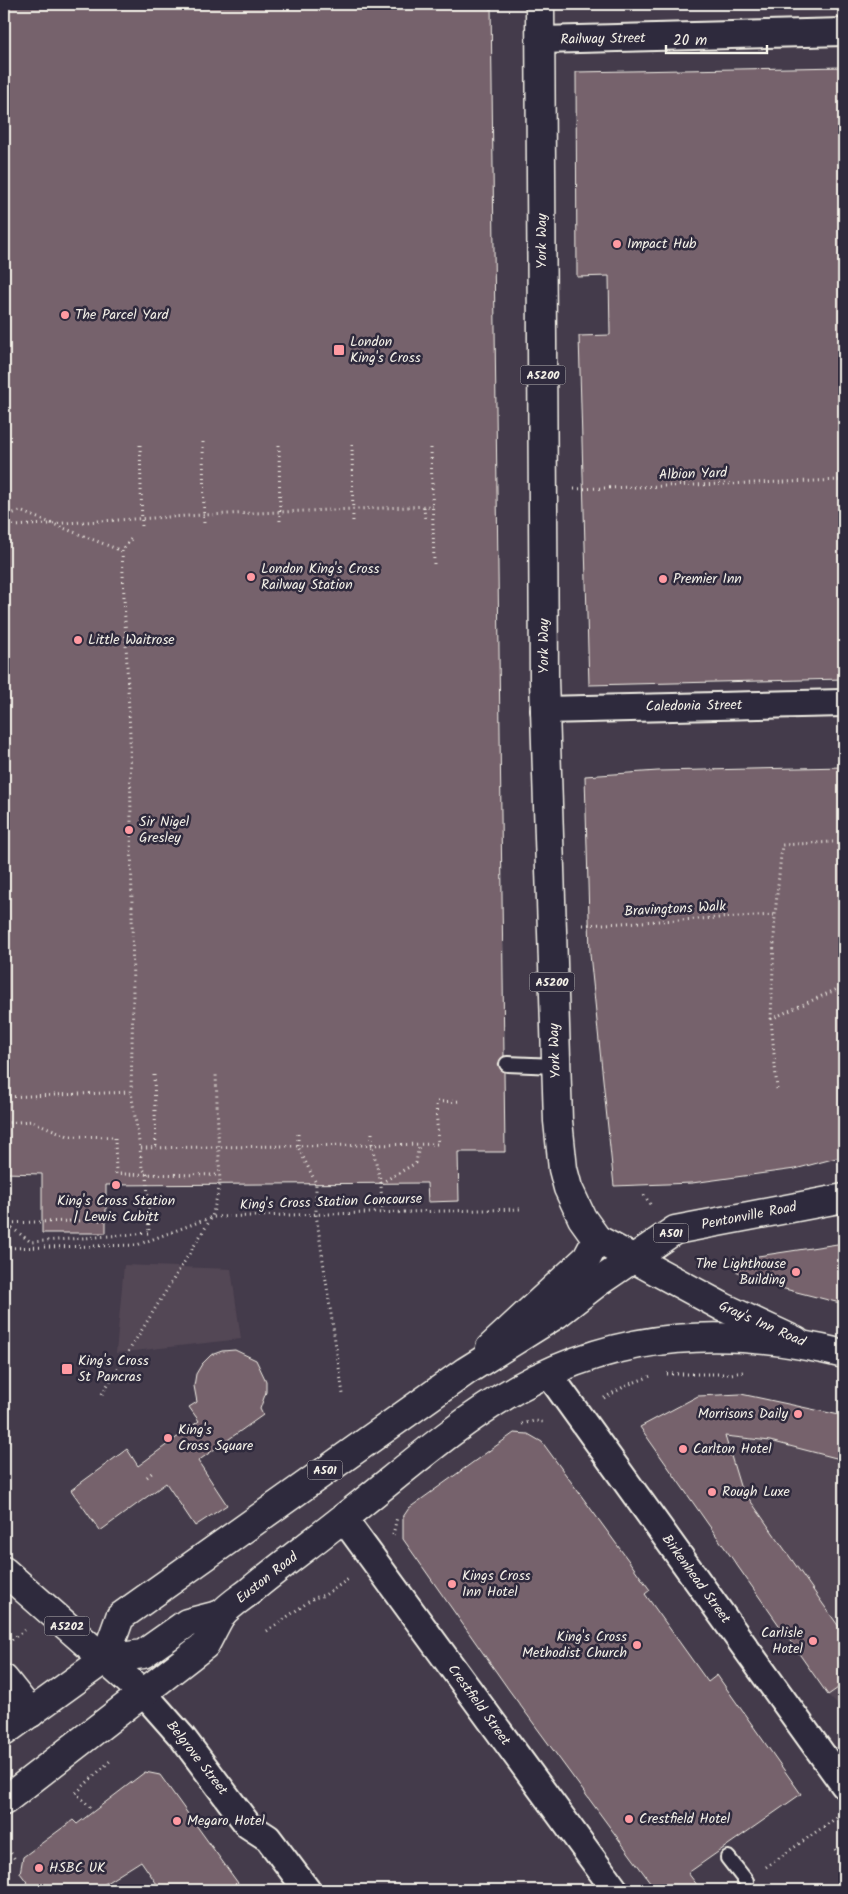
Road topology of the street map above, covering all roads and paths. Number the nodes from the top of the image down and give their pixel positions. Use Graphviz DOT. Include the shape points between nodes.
graph roads {
  1 [pos="540,4"];
  2 [pos="844,32"];
  3 [pos="541,40"];
  4 [pos="202,442"];
  5 [pos="140,445"];
  6 [pos="279,445"];
  7 [pos="352,445"];
  8 [pos="431,448"];
  9 [pos="844,480"];
  10 [pos="543,490"];
  11 [pos="433,506"];
  12 [pos="424,507"];
  13 [pos="353,510"];
  14 [pos="280,512"];
  15 [pos="204,515"];
  16 [pos="4,516"];
  17 [pos="142,519"];
  18 [pos="425,520"];
  19 [pos="353,522"];
  20 [pos="280,523"];
  21 [pos="13,526"];
  22 [pos="204,526"];
  23 [pos="142,528"];
  24 [pos="131,539"];
  25 [pos="122,551"];
  26 [pos="434,564"];
  27 [pos="844,703"];
  28 [pos="544,710"];
  29 [pos="833,842"];
  30 [pos="775,915"];
  31 [pos="577,926"];
  32 [pos="844,986"];
  33 [pos="771,1020"];
  34 [pos="507,1064"];
  35 [pos="556,1066"];
  36 [pos="216,1074"];
  37 [pos="154,1076"];
  38 [pos="777,1090"];
  39 [pos="131,1092"];
  40 [pos="4,1097"];
  41 [pos="462,1101"];
  42 [pos="4,1123"];
  43 [pos="372,1133"];
  44 [pos="298,1134"];
  45 [pos="419,1145"];
  46 [pos="372,1146"];
  47 [pos="298,1147"];
  48 [pos="140,1148"];
  49 [pos="156,1148"];
  50 [pos="220,1148"];
  51 [pos="147,1174"];
  52 [pos="220,1176"];
  53 [pos="381,1183"];
  54 [pos="644,1195"];
  55 [pos="844,1198"];
  56 [pos="522,1209"];
  57 [pos="654,1210"];
  58 [pos="382,1212"];
  59 [pos="316,1214"];
  60 [pos="212,1217"];
  61 [pos="106,1220"];
  62 [pos="4,1223"];
  63 [pos="597,1239"];
  64 [pos="4,1248"];
  65 [pos="580,1265"];
  66 [pos="624,1265"];
  67 [pos="812,1346"];
  68 [pos="844,1354"];
  69 [pos="466,1371"];
  70 [pos="548,1373"];
  71 [pos="731,1374"];
  72 [pos="653,1375"];
  73 [pos="661,1375"];
  74 [pos="102,1394"];
  75 [pos="343,1394"];
  76 [pos="604,1398"];
  77 [pos="154,1472"];
  78 [pos="147,1477"];
  79 [pos="343,1518"];
  80 [pos="4,1571"];
  81 [pos="353,1576"];
  82 [pos="222,1614"];
  83 [pos="25,1629"];
  84 [pos="267,1631"];
  85 [pos="4,1646"];
  86 [pos="105,1659"];
  87 [pos="4,1679"];
  88 [pos="144,1694"];
  89 [pos="31,1713"];
  90 [pos="4,1732"];
  91 [pos="99,1772"];
  92 [pos="844,1785"];
  93 [pos="4,1801"];
  94 [pos="90,1807"];
  95 [pos="837,1817"];
  96 [pos="835,1849"];
  97 [pos="11,1853"];
  98 [pos="728,1858"];
  99 [pos="16,1861"];
  100 [pos="844,1863"];
  101 [pos="746,1882"];
  102 [pos="307,1890"];
  103 [pos="615,1890"];
  1 -- 3 [label="main road, York Way / A5200"];
  2 -- 3 [label="street, Railway Street"];
  3 -- 10 [label="main road, York Way / A5200"];
  4 -- 15 [label="path"];
  5 -- 17 [label="path"];
  6 -- 14 [label="path"];
  7 -- 13 [label="path"];
  8 -- 11 [label="path"];
  9 -- 10 [label="path, Albion Yard"];
  10 -- 28 [label="main road, York Way / A5200"];
  11 -- 12 [label="path, bridge"];
  11 -- 26 [label="path"];
  12 -- 13 [label="path, bridge"];
  12 -- 18 [label="path"];
  13 -- 14 [label="path, bridge"];
  13 -- 19 [label="path"];
  14 -- 15 [label="path, bridge"];
  14 -- 20 [label="path"];
  15 -- 17 [label="path, bridge"];
  15 -- 22 [label="path"];
  16 -- 25 [label="path" via="20,512"];
  17 -- 21 [label="path, bridge"];
  17 -- 23 [label="path"];
  24 -- 25 [label="path"];
  25 -- 39 [label="path" via="130,734"];
  27 -- 28 [label="street, Caledonia Street"];
  28 -- 35 [label="main road, York Way / A5200"];
  29 -- 30 [label="path" via="782,844"];
  30 -- 31 [label="path, Bravingtons Walk"];
  30 -- 33 [label="path"];
  32 -- 33 [label="path"];
  33 -- 38 [label="path"];
  34 -- 35 [label="lane"];
  35 -- 63 [label="main road, York Way / A5200" via="563,1169 574,1204"];
  36 -- 50 [label="path"];
  37 -- 49 [label="path"];
  39 -- 40 [label="path"];
  39 -- 48 [label="path"];
  41 -- 45 [label="path" via="436,1102 438,1144"];
  42 -- 51 [label="path" via="32,1121 68,1136 115,1136 116,1174"];
  43 -- 46 [label="path"];
  44 -- 47 [label="path"];
  45 -- 46 [label="path"];
  45 -- 53 [label="path" via="416,1163"];
  46 -- 47 [label="path"];
  46 -- 53 [label="path"];
  47 -- 50 [label="path"];
  47 -- 59 [label="path" via="316,1183"];
  48 -- 49 [label="path"];
  48 -- 51 [label="path" via="142,1168"];
  49 -- 50 [label="path"];
  50 -- 52 [label="path"];
  51 -- 52 [label="path"];
  51 -- 62 [label="path" via="149,1233 31,1242"];
  52 -- 60 [label="path"];
  53 -- 58 [label="path"];
  54 -- 57 [label="path"];
  55 -- 66 [label="main road, Pentonville Road / A501" via="675,1230"];
  56 -- 58 [label="path, King's Cross Station Concourse"];
  58 -- 59 [label="path, King's Cross Station Concourse"];
  59 -- 60 [label="path, King's Cross Station Concourse"];
  59 -- 75 [label="path"];
  60 -- 64 [label="path, King's Cross Station Concourse" via="137,1245"];
  60 -- 74 [label="path"];
  61 -- 62 [label="path"];
  63 -- 65 [label="main road"];
  63 -- 66 [label="main road, York Way / A5200"];
  65 -- 66 [label="lane" via="598,1262"];
  65 -- 69 [label="main road"];
  66 -- 67 [label="main road, Gray's Inn Road / A5200" via="787,1338"];
  66 -- 69 [label="main road, A501" via="557,1314"];
  67 -- 68 [label="main road, Gray's Inn Road"];
  67 -- 70 [label="main road, Gray's Inn Road" via="757,1338 691,1337 636,1344"];
  69 -- 86 [label="main road, A501" via="120,1617"];
  70 -- 79 [label="main road, Euston Road" via="467,1421"];
  70 -- 92 [label="street, Birkenhead Street"];
  71 -- 73 [label="path"];
  72 -- 76 [label="path"];
  77 -- 78 [label="path"];
  79 -- 82 [label="main road, Euston Road"];
  79 -- 103 [label="street, Crestfield Street"];
  80 -- 86 [label="main road, A5202"];
  81 -- 84 [label="path"];
  82 -- 86 [label="main road" via="187,1623 143,1654"];
  82 -- 88 [label="main road, Euston Road" via="205,1645"];
  83 -- 85 [label="path"];
  86 -- 88 [label="main road, A5202"];
  86 -- 89 [label="main road"];
  87 -- 89 [label="main road"];
  88 -- 93 [label="main road, Euston Road"];
  88 -- 102 [label="street, Belgrove Street" via="182,1737 248,1825 268,1838"];
  89 -- 90 [label="main road"];
  91 -- 94 [label="path" via="76,1793"];
  95 -- 101 [label="path"];
  96 -- 100 [label="path"];
  97 -- 99 [label="path"];
  98 -- 101 [label="lane"];
}
